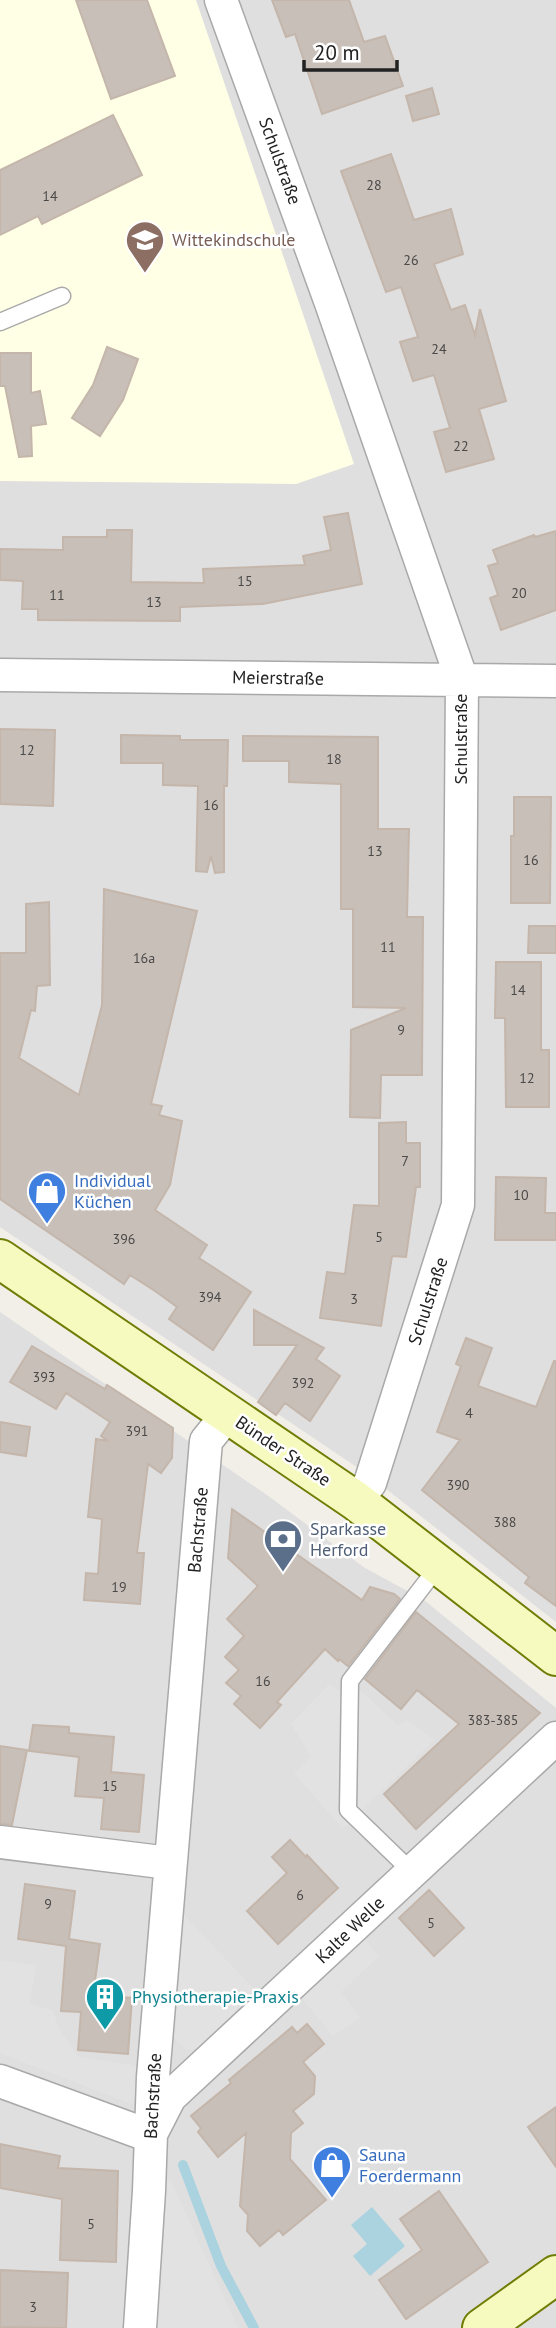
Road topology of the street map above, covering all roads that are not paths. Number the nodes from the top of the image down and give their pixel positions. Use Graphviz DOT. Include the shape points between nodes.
graph roads {
  1 [pos="221,0"];
  2 [pos="62,296"];
  3 [pos="0,322"];
  4 [pos="0,675"];
  5 [pos="462,680"];
  6 [pos="556,681"];
  7 [pos="0,1259"];
  8 [pos="228,1414"];
  9 [pos="356,1501"];
  10 [pos="440,1564"];
  11 [pos="556,1656"];
  12 [pos="556,1738"];
  13 [pos="0,1842"];
  14 [pos="169,1863"];
  15 [pos="411,1871"];
  16 [pos="0,2081"];
  17 [pos="150,2136"];
  18 [pos="556,2275"];
  19 [pos="140,2328"];
  20 [pos="482,2328"];
  1 -- 5 [label="street, Schulstraße"];
  2 -- 3 [label="lane"];
  4 -- 5 [label="street, Meierstraße"];
  5 -- 6 [label="street, Meierstraße"];
  5 -- 9 [label="street, Schulstraße" via="458,1205 370,1483"];
  7 -- 8 [label="main road, Bünder Straße"];
  8 -- 9 [label="main road, Bünder Straße"];
  8 -- 14 [label="street, Bachstraße" via="206,1441"];
  9 -- 10 [label="main road, Bünder Straße"];
  10 -- 11 [label="main road, Bünder Straße"];
  10 -- 15 [label="lane" via="350,1681 348,1810"];
  12 -- 15 [label="street, Kalte Welle"];
  13 -- 14 [label="street"];
  14 -- 17 [label="street, Bachstraße"];
  15 -- 17 [label="street, Kalte Welle" via="170,2096"];
  16 -- 17 [label="street"];
  17 -- 19 [label="street, Bachstraße"];
  18 -- 20 [label="main road"];
}
